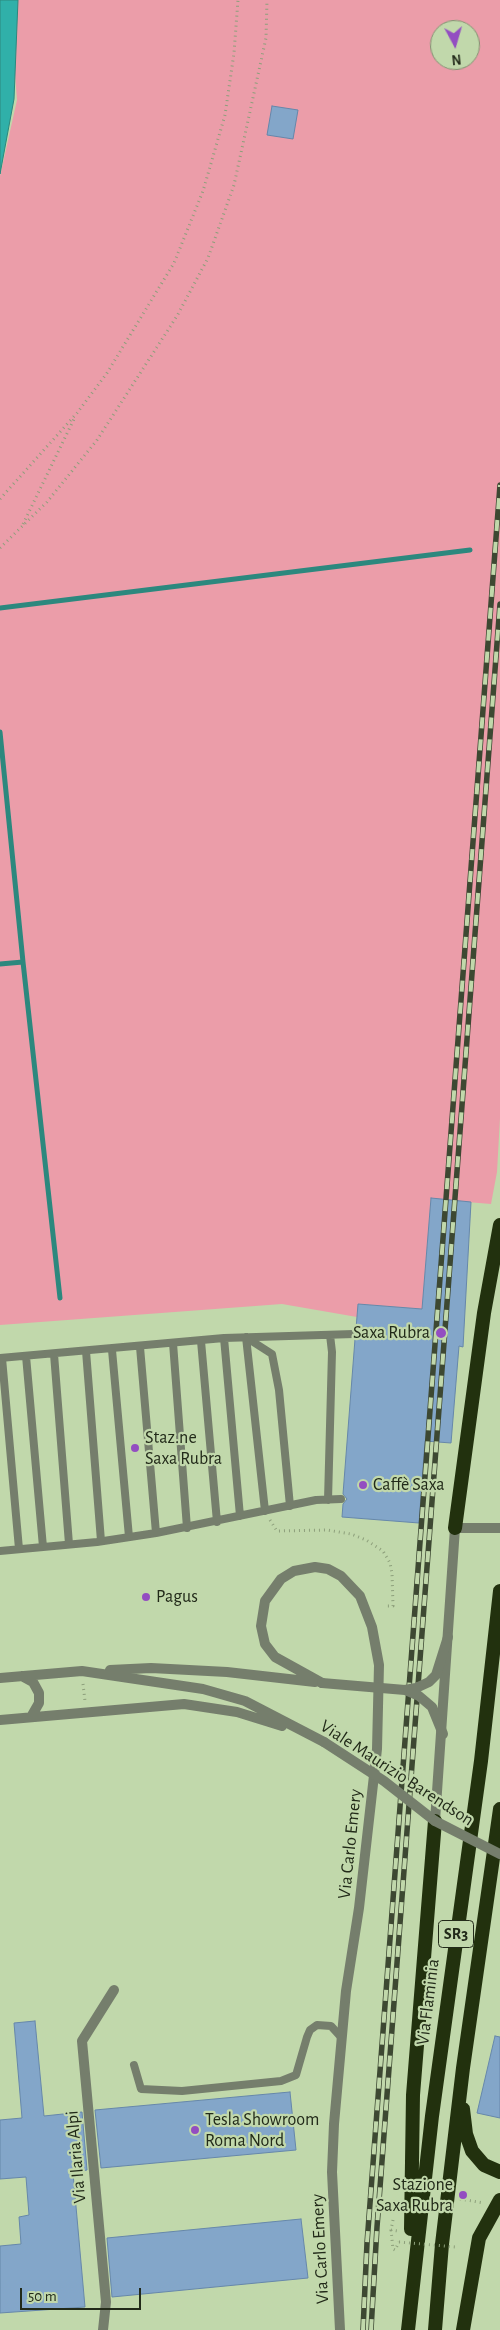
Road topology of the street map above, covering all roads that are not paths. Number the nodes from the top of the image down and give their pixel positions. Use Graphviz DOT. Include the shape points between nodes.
graph roads {
  1 [pos="500,1225"];
  2 [pos="330,1334"];
  3 [pos="354,1334"];
  4 [pos="246,1337"];
  5 [pos="224,1338"];
  6 [pos="201,1341"];
  7 [pos="174,1343"];
  8 [pos="140,1347"];
  9 [pos="112,1350"];
  10 [pos="86,1351"];
  11 [pos="54,1354"];
  12 [pos="26,1356"];
  13 [pos="1,1358"];
  14 [pos="341,1499"];
  15 [pos="328,1500"];
  16 [pos="290,1506"];
  17 [pos="265,1511"];
  18 [pos="240,1516"];
  19 [pos="217,1522"];
  20 [pos="187,1528"];
  21 [pos="455,1528"];
  22 [pos="500,1528"];
  23 [pos="156,1533"];
  24 [pos="129,1537"];
  25 [pos="101,1541"];
  26 [pos="68,1544"];
  27 [pos="43,1547"];
  28 [pos="19,1549"];
  29 [pos="0,1551"];
  30 [pos="500,1591"];
  31 [pos="448,1638"];
  32 [pos="82,1670"];
  33 [pos="22,1676"];
  34 [pos="0,1678"];
  35 [pos="322,1683"];
  36 [pos="405,1690"];
  37 [pos="31,1717"];
  38 [pos="0,1720"];
  39 [pos="304,1733"];
  40 [pos="442,1734"];
  41 [pos="500,1809"];
  42 [pos="435,1821"];
  43 [pos="500,1854"];
  44 [pos="114,1990"];
  45 [pos="341,2037"];
  46 [pos="134,2065"];
  47 [pos="461,2089"];
  48 [pos="500,2172"];
  49 [pos="497,2203"];
  50 [pos="412,2278"];
  51 [pos="103,2330"];
  52 [pos="340,2330"];
  53 [pos="408,2330"];
  54 [pos="435,2330"];
  55 [pos="463,2330"];
  1 -- 21 [label="highway" via="484,1313"];
  2 -- 3 [label="lane"];
  2 -- 4 [label="lane"];
  2 -- 15 [label="lane"];
  4 -- 5 [label="lane"];
  4 -- 16 [label="lane" via="272,1354 279,1390"];
  4 -- 17 [label="lane"];
  5 -- 6 [label="lane"];
  5 -- 18 [label="lane"];
  6 -- 7 [label="lane"];
  6 -- 19 [label="lane"];
  7 -- 8 [label="lane"];
  7 -- 20 [label="lane"];
  8 -- 9 [label="lane"];
  8 -- 23 [label="lane"];
  9 -- 10 [label="lane"];
  9 -- 24 [label="lane"];
  10 -- 11 [label="lane"];
  10 -- 25 [label="lane"];
  11 -- 12 [label="lane"];
  11 -- 26 [label="lane"];
  12 -- 13 [label="lane"];
  12 -- 27 [label="lane"];
  13 -- 28 [label="lane"];
  14 -- 15 [label="lane"];
  15 -- 16 [label="lane"];
  16 -- 17 [label="lane"];
  17 -- 18 [label="lane"];
  18 -- 19 [label="lane"];
  19 -- 20 [label="lane"];
  20 -- 23 [label="lane"];
  21 -- 22 [label="street"];
  21 -- 31 [label="street"];
  23 -- 24 [label="lane"];
  24 -- 25 [label="lane"];
  25 -- 26 [label="lane"];
  26 -- 27 [label="lane"];
  27 -- 28 [label="lane"];
  28 -- 29 [label="lane"];
  30 -- 50 [label="highway, Via Flaminia / SR3" via="482,1752 452,1955"];
  31 -- 36 [label="street, bridge" via="440,1667 433,1678 424,1685"];
  31 -- 40 [label="street, bridge"];
  32 -- 33 [label="street, Viale Maurizio Barendson"];
  32 -- 35 [label="street" via="151,1668 227,1672"];
  32 -- 39 [label="street, Viale Maurizio Barendson" via="218,1692 256,1707"];
  33 -- 34 [label="street, Viale Maurizio Barendson"];
  33 -- 37 [label="street" via="32,1682 39,1693 39,1703"];
  35 -- 36 [label="street, bridge"];
  35 -- 45 [label="street, Via Carlo Emery" via="275,1657 265,1644 261,1626 265,1601 281,1579 294,1571 315,1567 341,1576 360,1596 372,1627 379,1665 377,1749"];
  36 -- 40 [label="street, bridge" via="432,1707"];
  37 -- 38 [label="street, Viale Maurizio Barendson"];
  37 -- 39 [label="street, Viale Maurizio Barendson" via="193,1705 247,1715"];
  39 -- 42 [label="street, Viale Maurizio Barendson, bridge" via="324,1742 384,1781"];
  40 -- 42 [label="street"];
  41 -- 47 [label="highway, SR3"];
  42 -- 43 [label="street, Viale Maurizio Barendson, bridge"];
  42 -- 50 [label="highway" via="410,2152"];
  44 -- 51 [label="street, Via Ilaria Alpi" via="82,2042 106,2302"];
  45 -- 46 [label="lane" via="331,2026 317,2025 310,2030 296,2075 281,2081 182,2091 141,2088"];
  45 -- 52 [label="street, Via Carlo Emery" via="332,2158"];
  47 -- 48 [label="highway" via="470,2146 484,2166"];
  47 -- 54 [label="highway, SR3"];
  49 -- 55 [label="highway" via="476,2250"];
  50 -- 53 [label="highway, Via Flaminia / SR3"];
}
